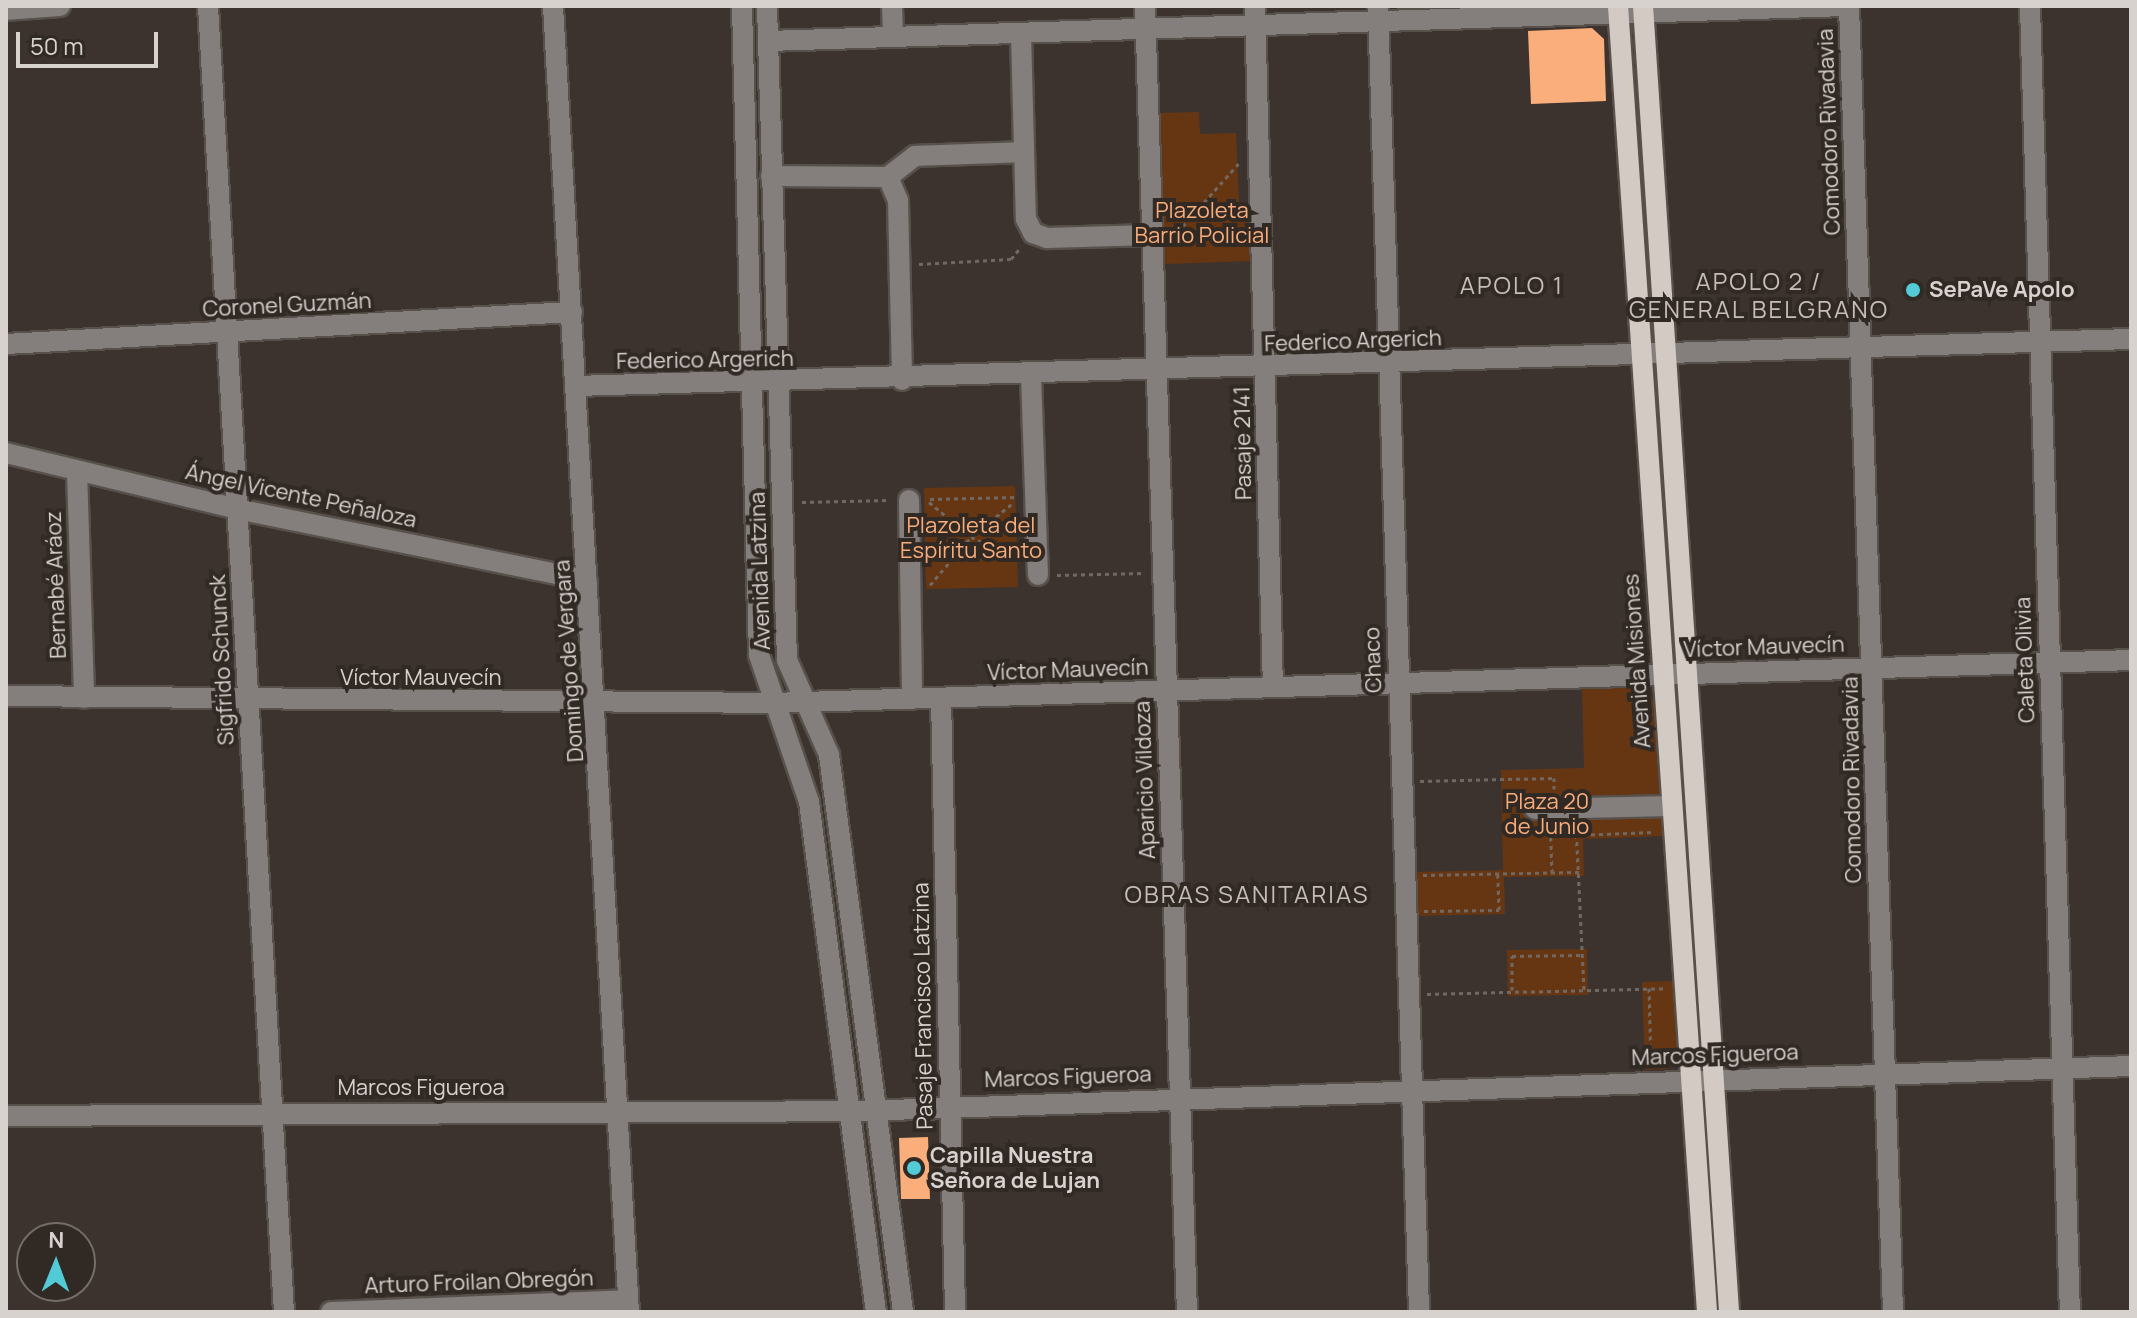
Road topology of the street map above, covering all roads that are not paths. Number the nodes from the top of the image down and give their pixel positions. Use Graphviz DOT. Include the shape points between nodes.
graph roads {
  1 [pos="60,6"];
  2 [pos="208,6"];
  3 [pos="553,6"];
  4 [pos="742,6"];
  5 [pos="767,6"];
  6 [pos="892,6"];
  7 [pos="1145,6"];
  8 [pos="1847,6"];
  9 [pos="2030,6"];
  10 [pos="32,7"];
  11 [pos="1619,9"];
  12 [pos="1643,9"];
  13 [pos="6,10"];
  14 [pos="1378,13"];
  15 [pos="1256,15"];
  16 [pos="1146,28"];
  17 [pos="1021,33"];
  18 [pos="893,37"];
  19 [pos="768,41"];
  20 [pos="1024,152"];
  21 [pos="771,176"];
  22 [pos="888,177"];
  23 [pos="1150,235"];
  24 [pos="572,312"];
  25 [pos="228,332"];
  26 [pos="2131,339"];
  27 [pos="2041,343"];
  28 [pos="6,344"];
  29 [pos="1860,349"];
  30 [pos="1639,357"];
  31 [pos="1666,357"];
  32 [pos="1387,364"];
  33 [pos="1266,368"];
  34 [pos="1155,372"];
  35 [pos="1031,376"];
  36 [pos="902,380"];
  37 [pos="777,384"];
  38 [pos="575,386"];
  39 [pos="752,386"];
  40 [pos="6,453"];
  41 [pos="77,471"];
  42 [pos="918,499"];
  43 [pos="237,509"];
  44 [pos="1038,575"];
  45 [pos="587,580"];
  46 [pos="2131,660"];
  47 [pos="2048,662"];
  48 [pos="1873,668"];
  49 [pos="1686,674"];
  50 [pos="1662,675"];
  51 [pos="1398,683"];
  52 [pos="1273,687"];
  53 [pos="1166,691"];
  54 [pos="6,696"];
  55 [pos="84,698"];
  56 [pos="941,698"];
  57 [pos="912,699"];
  58 [pos="247,701"];
  59 [pos="598,702"];
  60 [pos="807,702"];
  61 [pos="772,703"];
  62 [pos="1672,806"];
  63 [pos="1545,809"];
  64 [pos="2131,1066"];
  65 [pos="2063,1069"];
  66 [pos="1883,1073"];
  67 [pos="1702,1080"];
  68 [pos="1410,1089"];
  69 [pos="1180,1096"];
  70 [pos="949,1106"];
  71 [pos="875,1110"];
  72 [pos="848,1111"];
  73 [pos="277,1112"];
  74 [pos="621,1112"];
  75 [pos="6,1116"];
  76 [pos="628,1306"];
  77 [pos="284,1312"];
  78 [pos="331,1312"];
  79 [pos="876,1312"];
  80 [pos="903,1312"];
  81 [pos="955,1312"];
  82 [pos="1187,1312"];
  83 [pos="1419,1312"];
  84 [pos="1707,1312"];
  85 [pos="1729,1312"];
  86 [pos="1893,1312"];
  87 [pos="2070,1312"];
  1 -- 10 [label="street"];
  2 -- 25 [label="street, Sigfrido Schunck"];
  3 -- 24 [label="street, Domingo de Vergara"];
  4 -- 39 [label="street, Avenida Latzina"];
  5 -- 19 [label="street, Avenida Latzina"];
  6 -- 18 [label="street"];
  7 -- 16 [label="street, Aparicio Vildoza"];
  8 -- 12 [label="street"];
  8 -- 29 [label="street, Comodoro Rivadavia"];
  9 -- 27 [label="street, Caleta Olivia"];
  10 -- 13 [label="street"];
  11 -- 12 [label="street"];
  11 -- 14 [label="street"];
  11 -- 30 [label="main road, Avenida Misiones"];
  12 -- 31 [label="main road, Avenida Misiones"];
  14 -- 15 [label="street"];
  14 -- 32 [label="street, Chaco"];
  15 -- 16 [label="street"];
  15 -- 33 [label="street, Pasaje 2141"];
  16 -- 17 [label="street"];
  16 -- 23 [label="street, Aparicio Vildoza"];
  17 -- 18 [label="street"];
  17 -- 20 [label="street"];
  18 -- 19 [label="street"];
  19 -- 21 [label="street, Avenida Latzina"];
  20 -- 22 [label="street" via="915,156"];
  20 -- 23 [label="street" via="1033,233"];
  21 -- 22 [label="street"];
  21 -- 37 [label="street, Avenida Latzina"];
  22 -- 36 [label="street" via="898,200"];
  23 -- 34 [label="street, Aparicio Vildoza"];
  24 -- 25 [label="street, Coronel Guzmán"];
  24 -- 38 [label="street, Domingo de Vergara"];
  25 -- 28 [label="street, Coronel Guzmán"];
  25 -- 43 [label="street, Sigfrido Schunck"];
  26 -- 27 [label="street, Federico Argerich"];
  27 -- 29 [label="street, Federico Argerich"];
  27 -- 47 [label="street, Caleta Olivia"];
  29 -- 31 [label="street, Federico Argerich"];
  29 -- 48 [label="street, Comodoro Rivadavia"];
  30 -- 31 [label="street, Federico Argerich"];
  30 -- 32 [label="street, Federico Argerich"];
  30 -- 50 [label="main road, Avenida Misiones"];
  31 -- 49 [label="main road, Avenida Misiones"];
  32 -- 33 [label="street, Federico Argerich"];
  32 -- 51 [label="street, Chaco"];
  33 -- 34 [label="street, Federico Argerich"];
  33 -- 52 [label="street, Pasaje 2141"];
  34 -- 35 [label="street, Federico Argerich"];
  34 -- 53 [label="street, Aparicio Vildoza"];
  35 -- 36 [label="street, Federico Argerich"];
  35 -- 44 [label="street" via="1028,491"];
  36 -- 37 [label="street, Federico Argerich"];
  37 -- 39 [label="street, Federico Argerich"];
  37 -- 60 [label="street, Avenida Latzina" via="787,660"];
  38 -- 39 [label="street, Federico Argerich"];
  38 -- 45 [label="street, Domingo de Vergara"];
  39 -- 61 [label="street, Avenida Latzina" via="759,655"];
  40 -- 41 [label="street, Ángel Vicente Peñaloza"];
  41 -- 43 [label="street, Ángel Vicente Peñaloza"];
  41 -- 55 [label="street, Bernabé Aráoz"];
  42 -- 57 [label="street" via="911,586"];
  43 -- 45 [label="street, Ángel Vicente Peñaloza"];
  43 -- 58 [label="street, Sigfrido Schunck"];
  45 -- 59 [label="street, Domingo de Vergara"];
  46 -- 47 [label="street, Víctor Mauvecín"];
  47 -- 48 [label="street, Víctor Mauvecín"];
  47 -- 65 [label="street, Caleta Olivia"];
  48 -- 49 [label="street, Víctor Mauvecín"];
  48 -- 66 [label="street, Comodoro Rivadavia"];
  49 -- 50 [label="street, Víctor Mauvecín"];
  49 -- 67 [label="main road, Avenida Misiones"];
  50 -- 51 [label="street, Víctor Mauvecín"];
  50 -- 62 [label="main road, Avenida Misiones"];
  51 -- 52 [label="street, Víctor Mauvecín"];
  51 -- 68 [label="street, Chaco"];
  52 -- 53 [label="street, Víctor Mauvecín"];
  53 -- 56 [label="street, Víctor Mauvecín"];
  53 -- 69 [label="street, Aparicio Vildoza"];
  54 -- 55 [label="street, Víctor Mauvecín"];
  55 -- 58 [label="street, Víctor Mauvecín"];
  56 -- 57 [label="street, Víctor Mauvecín"];
  56 -- 70 [label="street, Pasaje Francisco Latzina"];
  57 -- 60 [label="street, Víctor Mauvecín"];
  58 -- 59 [label="street, Víctor Mauvecín"];
  58 -- 73 [label="street, Sigfrido Schunck"];
  59 -- 61 [label="street, Víctor Mauvecín"];
  59 -- 74 [label="street, Domingo de Vergara"];
  60 -- 61 [label="street, Víctor Mauvecín"];
  60 -- 71 [label="street, Avenida Latzina" via="829,755"];
  61 -- 72 [label="street, Avenida Latzina" via="809,802"];
  62 -- 63 [label="street"];
  62 -- 67 [label="main road, Avenida Misiones" via="1685,987"];
  64 -- 65 [label="street, Marcos Figueroa"];
  65 -- 66 [label="street, Marcos Figueroa"];
  65 -- 87 [label="street, Caleta Olivia"];
  66 -- 67 [label="street, Marcos Figueroa"];
  66 -- 86 [label="street, Comodoro Rivadavia"];
  67 -- 68 [label="street, Marcos Figueroa"];
  67 -- 84 [label="main road, Avenida Misiones"];
  67 -- 85 [label="main road, Avenida Misiones"];
  68 -- 69 [label="street, Marcos Figueroa"];
  68 -- 83 [label="street, Chaco"];
  69 -- 70 [label="street, Marcos Figueroa"];
  69 -- 82 [label="street, Aparicio Vildoza"];
  70 -- 71 [label="street, Marcos Figueroa"];
  70 -- 81 [label="street, Pasaje Francisco Latzina"];
  71 -- 72 [label="street, Marcos Figueroa"];
  71 -- 80 [label="street, Avenida Latzina"];
  72 -- 74 [label="street, Marcos Figueroa"];
  72 -- 79 [label="street, Avenida Latzina"];
  73 -- 74 [label="street, Marcos Figueroa"];
  73 -- 75 [label="street, Marcos Figueroa"];
  73 -- 77 [label="street, Sigfrido Schunck"];
  74 -- 76 [label="street, Domingo de Vergara"];
  76 -- 78 [label="street, Arturo Froilan Obregón"];
}
